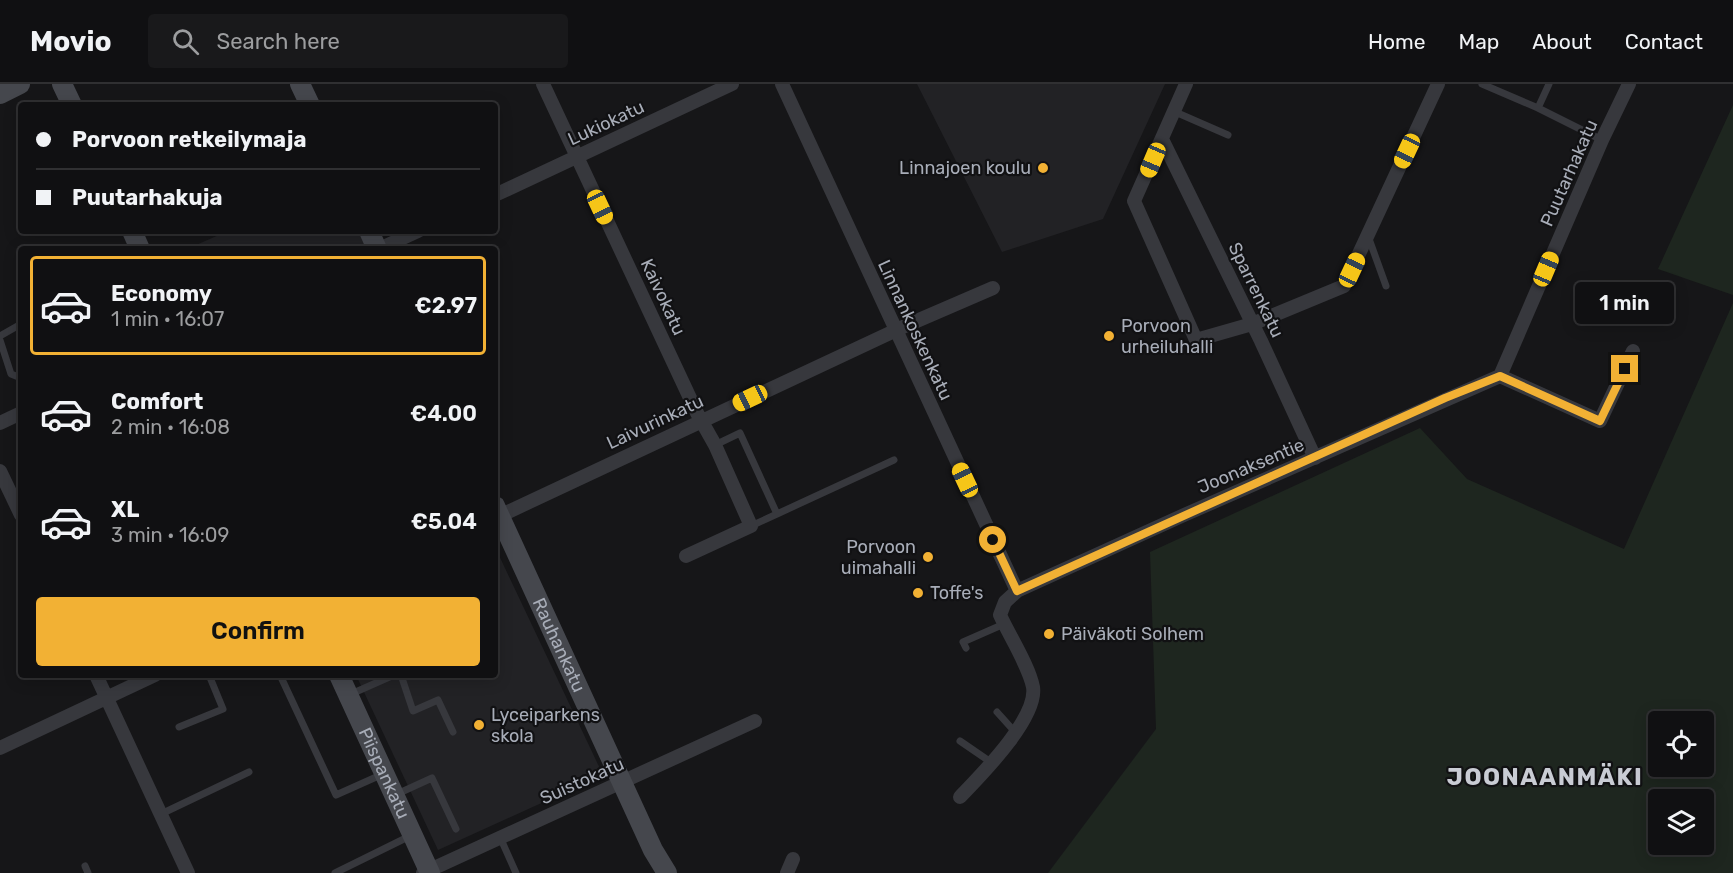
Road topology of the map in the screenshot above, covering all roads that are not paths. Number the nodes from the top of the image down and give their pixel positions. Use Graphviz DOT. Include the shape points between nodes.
graph roads {
  1 [pos="20,84"];
  2 [pos="62,84"];
  3 [pos="543,84"];
  4 [pos="732,84"];
  5 [pos="782,84"];
  6 [pos="1186,84"];
  7 [pos="1438,84"];
  8 [pos="1482,84"];
  9 [pos="1549,84"];
  10 [pos="1629,84"];
  11 [pos="709,89"];
  12 [pos="0,94"];
  13 [pos="71,102"];
  14 [pos="1538,108"];
  15 [pos="1173,111"];
  16 [pos="1228,135"];
  17 [pos="1162,139"];
  18 [pos="1602,140"];
  19 [pos="576,156"];
  20 [pos="498,194"];
  21 [pos="411,234"];
  22 [pos="1368,236"];
  23 [pos="385,246"];
  24 [pos="1386,286"];
  25 [pos="993,288"];
  26 [pos="1252,324"];
  27 [pos="18,326"];
  28 [pos="896,331"];
  29 [pos="0,338"];
  30 [pos="1633,351"];
  31 [pos="1500,376"];
  32 [pos="18,377"];
  33 [pos="18,414"];
  34 [pos="701,420"];
  35 [pos="0,423"];
  36 [pos="715,445"];
  37 [pos="1315,458"];
  38 [pos="894,460"];
  39 [pos="0,471"];
  40 [pos="18,509"];
  41 [pos="498,513"];
  42 [pos="777,514"];
  43 [pos="498,515"];
  44 [pos="752,526"];
  45 [pos="686,556"];
  46 [pos="1017,591"];
  47 [pos="1004,624"];
  48 [pos="966,648"];
  49 [pos="97,678"];
  50 [pos="149,678"];
  51 [pos="210,678"];
  52 [pos="281,678"];
  53 [pos="340,678"];
  54 [pos="387,678"];
  55 [pos="401,678"];
  56 [pos="348,696"];
  57 [pos="106,698"];
  58 [pos="997,712"];
  59 [pos="756,721"];
  60 [pos="179,727"];
  61 [pos="453,732"];
  62 [pos="1016,732"];
  63 [pos="960,741"];
  64 [pos="0,748"];
  65 [pos="992,763"];
  66 [pos="249,772"];
  67 [pos="384,773"];
  68 [pos="624,782"];
  69 [pos="394,795"];
  70 [pos="960,797"];
  71 [pos="160,814"];
  72 [pos="456,828"];
  73 [pos="412,835"];
  74 [pos="500,837"];
  75 [pos="793,859"];
  76 [pos="427,872"];
  77 [pos="188,873"];
  78 [pos="335,873"];
  79 [pos="516,873"];
  80 [pos="667,873"];
  81 [pos="787,873"];
  1 -- 12 [label="street"];
  2 -- 13 [label="street"];
  3 -- 19 [label="street, Kaivokatu"];
  4 -- 11 [label="street, Lukiokatu"];
  5 -- 28 [label="street, Linnankoskenkatu"];
  6 -- 15 [label="street"];
  7 -- 22 [label="street"];
  8 -- 14 [label="lane"];
  9 -- 14 [label="lane"];
  10 -- 18 [label="street, Puutarhakatu"];
  11 -- 19 [label="street, Lukiokatu"];
  14 -- 18 [label="lane"];
  15 -- 16 [label="lane"];
  15 -- 17 [label="street"];
  17 -- 26 [label="street, Sparrenkatu"];
  17 -- 26 [label="street" via="1134,201 1196,340"];
  18 -- 31 [label="street, Puutarhakatu"];
  19 -- 20 [label="street, Lukiokatu"];
  19 -- 34 [label="street, Kaivokatu"];
  21 -- 23 [label="street"];
  22 -- 24 [label="lane"];
  22 -- 26 [label="street" via="1344,286"];
  25 -- 28 [label="street, Laivurinkatu"];
  26 -- 37 [label="street, Sparrenkatu"];
  27 -- 29 [label="lane"];
  28 -- 34 [label="street, Laivurinkatu"];
  28 -- 46 [label="street, Linnankoskenkatu"];
  29 -- 32 [label="lane" via="11,374"];
  30 -- 31 [label="street" via="1600,421"];
  31 -- 37 [label="street, Joonaksentie"];
  33 -- 35 [label="street"];
  34 -- 36 [label="street, Kaivokatu"];
  34 -- 41 [label="street, Laivurinkatu"];
  36 -- 42 [label="lane" via="740,433"];
  36 -- 44 [label="street, Kaivokatu"];
  37 -- 46 [label="street, Joonaksentie"];
  38 -- 42 [label="lane"];
  39 -- 40 [label="street"];
  42 -- 44 [label="lane"];
  43 -- 68 [label="street, Rauhankatu"];
  44 -- 45 [label="street"];
  46 -- 47 [label="street" via="1002,609"];
  47 -- 48 [label="lane" via="963,642"];
  47 -- 62 [label="street" via="1033,688 1029,710"];
  49 -- 57 [label="street"];
  50 -- 57 [label="street"];
  51 -- 60 [label="lane" via="223,709"];
  52 -- 67 [label="lane" via="336,795"];
  53 -- 56 [label="street, Piispankatu"];
  54 -- 56 [label="lane"];
  55 -- 61 [label="lane" via="413,711 438,700"];
  56 -- 67 [label="street, Piispankatu"];
  57 -- 64 [label="street"];
  57 -- 71 [label="street"];
  58 -- 62 [label="lane"];
  59 -- 68 [label="street, Suistokatu"];
  62 -- 65 [label="street"];
  63 -- 65 [label="lane"];
  65 -- 70 [label="street"];
  66 -- 71 [label="lane"];
  67 -- 69 [label="street, Piispankatu"];
  68 -- 74 [label="street, Suistokatu"];
  68 -- 80 [label="street, Rauhankatu"];
  69 -- 72 [label="lane" via="432,778"];
  69 -- 73 [label="street, Piispankatu"];
  71 -- 77 [label="street"];
  73 -- 76 [label="street, Piispankatu"];
  73 -- 78 [label="lane"];
  74 -- 76 [label="street, Suistokatu"];
  74 -- 79 [label="lane"];
  75 -- 81 [label="street"];
}
